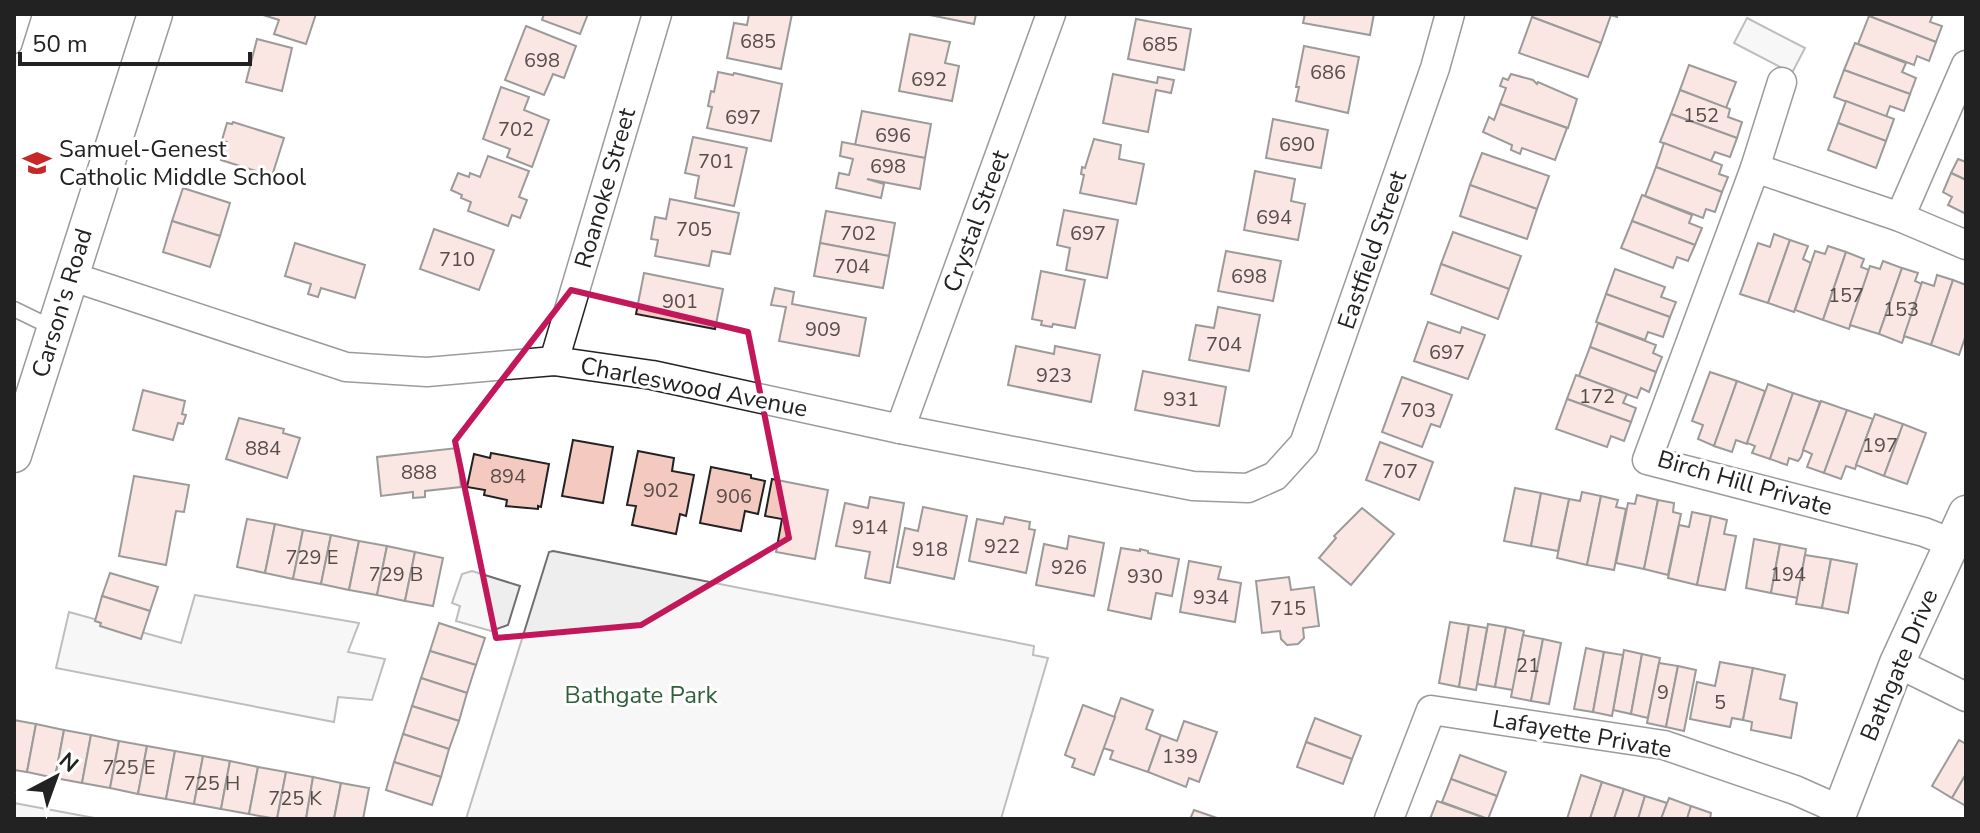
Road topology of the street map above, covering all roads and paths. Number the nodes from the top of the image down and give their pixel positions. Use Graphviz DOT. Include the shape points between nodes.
graph roads {
  1 [pos="24,14"];
  2 [pos="155,14"];
  3 [pos="657,14"];
  4 [pos="1051,14"];
  5 [pos="1450,14"];
  6 [pos="14,46"];
  7 [pos="1966,65"];
  8 [pos="1782,82"];
  9 [pos="1755,168"];
  10 [pos="1900,217"];
  11 [pos="1966,245"];
  12 [pos="70,276"];
  13 [pos="14,309"];
  14 [pos="54,328"];
  15 [pos="554,361"];
  16 [pos="900,429"];
  17 [pos="14,455"];
  18 [pos="1275,476"];
  19 [pos="1959,528"];
  20 [pos="1897,663"];
  21 [pos="1966,697"];
  22 [pos="1839,814"];
  23 [pos="1389,819"];
  1 -- 6 [label="lane"];
  2 -- 12 [label="street, Carson's Road"];
  3 -- 15 [label="street, Roanoke Street"];
  4 -- 16 [label="street, Crystal Street"];
  5 -- 18 [label="street, Eastfield Street" via="1304,444"];
  7 -- 10 [label="street"];
  8 -- 9 [label="street, Birch Hill Private"];
  9 -- 10 [label="street"];
  9 -- 19 [label="street, Birch Hill Private" via="1647,460 1915,529"];
  10 -- 11 [label="street"];
  12 -- 14 [label="street, Carson's Road"];
  12 -- 15 [label="street, Charleswood Avenue" via="346,367 427,372"];
  13 -- 14 [label="lane"];
  14 -- 17 [label="street, Carson's Road"];
  15 -- 16 [label="street, Charleswood Avenue" via="652,375"];
  16 -- 18 [label="street, Charleswood Avenue" via="1193,486 1248,488"];
  19 -- 20 [label="street, Bathgate Drive"];
  20 -- 21 [label="street"];
  20 -- 22 [label="street, Bathgate Drive"];
  22 -- 23 [label="street, Lafayette Private" via="1795,790 1664,745 1431,710"];
}
